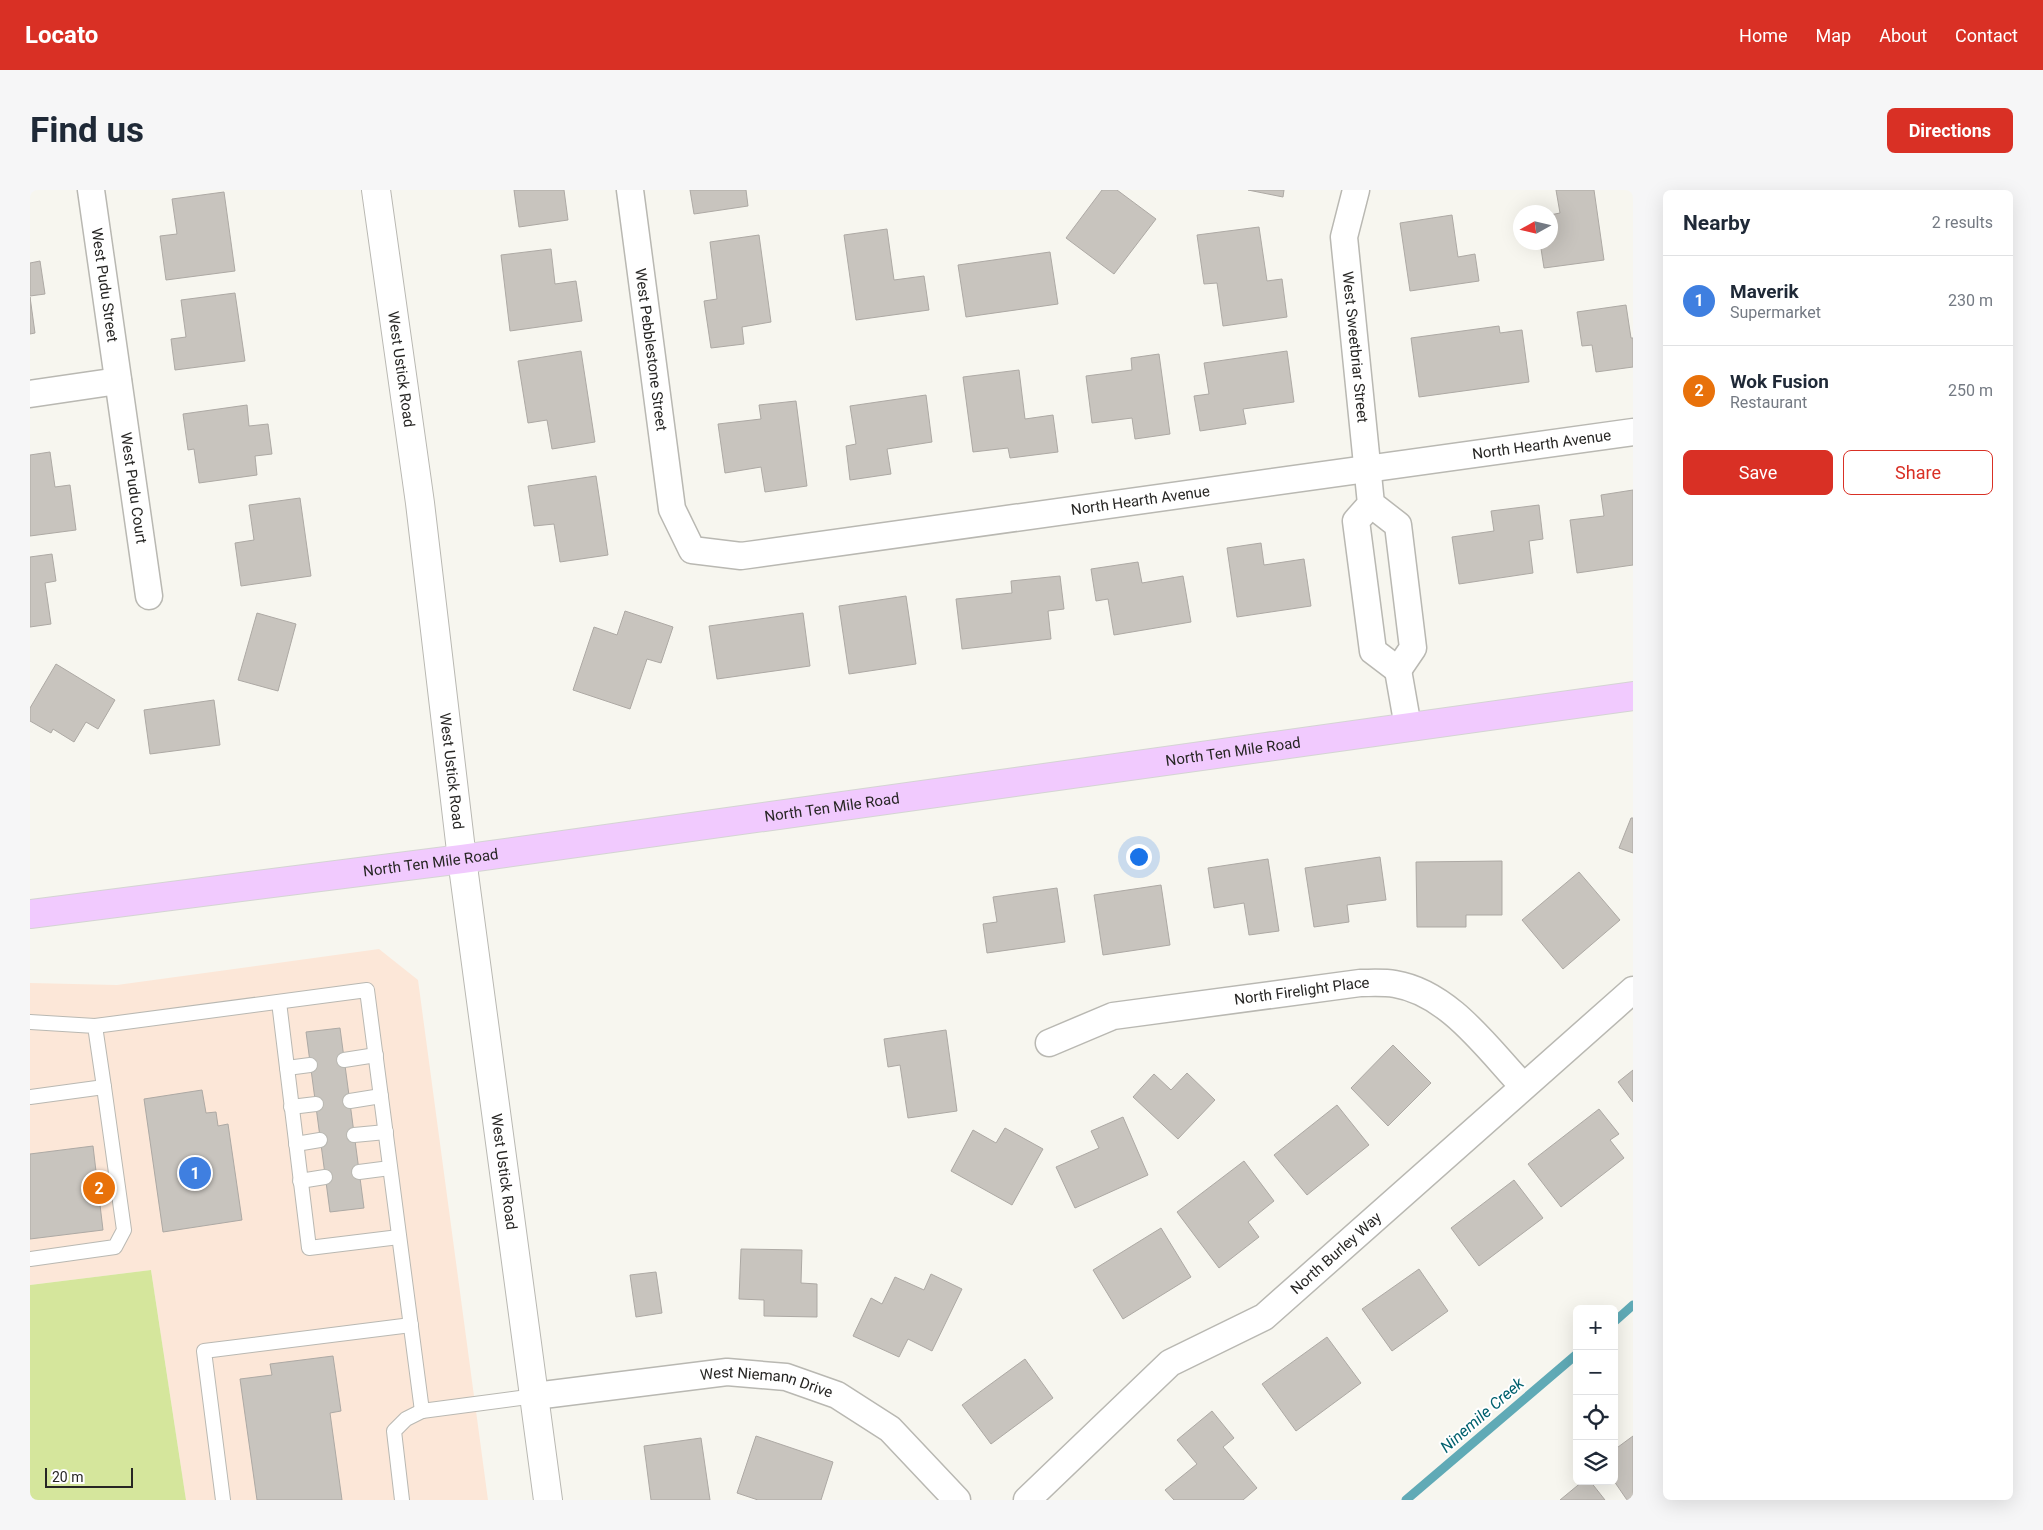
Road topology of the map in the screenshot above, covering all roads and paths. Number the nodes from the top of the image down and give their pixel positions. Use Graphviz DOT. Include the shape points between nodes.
graph roads {
  1 [pos="92,190"];
  2 [pos="376,190"];
  3 [pos="630,190"];
  4 [pos="1355,191"];
  5 [pos="118,381"];
  6 [pos="30,394"];
  7 [pos="1633,432"];
  8 [pos="1369,469"];
  9 [pos="1371,504"];
  10 [pos="672,509"];
  11 [pos="148,596"];
  12 [pos="1398,670"];
  13 [pos="1633,696"];
  14 [pos="1408,727"];
  15 [pos="462,858"];
  16 [pos="30,914"];
  17 [pos="1633,990"];
  18 [pos="279,1002"];
  19 [pos="30,1022"];
  20 [pos="94,1026"];
  21 [pos="1049,1043"];
  22 [pos="376,1056"];
  23 [pos="344,1060"];
  24 [pos="310,1065"];
  25 [pos="287,1068"];
  26 [pos="1523,1086"];
  27 [pos="104,1087"];
  28 [pos="30,1096"];
  29 [pos="381,1096"];
  30 [pos="350,1101"];
  31 [pos="316,1104"];
  32 [pos="291,1107"];
  33 [pos="386,1132"];
  34 [pos="354,1135"];
  35 [pos="320,1140"];
  36 [pos="296,1144"];
  37 [pos="390,1168"];
  38 [pos="359,1172"];
  39 [pos="325,1177"];
  40 [pos="300,1181"];
  41 [pos="400,1237"];
  42 [pos="30,1259"];
  43 [pos="411,1325"];
  44 [pos="535,1396"];
  45 [pos="422,1411"];
  46 [pos="223,1500"];
  47 [pos="402,1500"];
  48 [pos="548,1500"];
  49 [pos="957,1500"];
  50 [pos="1027,1500"];
  1 -- 5 [label="street, West Pudu Street"];
  2 -- 15 [label="main road, West Ustick Road" via="420,502"];
  3 -- 10 [label="street, West Pebblestone Street"];
  4 -- 8 [label="street, West Sweetbriar Street" via="1344,237"];
  5 -- 6 [label="street"];
  5 -- 11 [label="street, West Pudu Court"];
  7 -- 8 [label="street, North Hearth Avenue"];
  8 -- 9 [label="street, West Sweetbriar Street"];
  8 -- 10 [label="street, North Hearth Avenue" via="741,556 692,550"];
  9 -- 12 [label="street" via="1398,525 1413,648"];
  9 -- 12 [label="street" via="1356,521 1373,651"];
  12 -- 14 [label="street"];
  13 -- 14 [label="main road, North Ten Mile Road"];
  14 -- 15 [label="main road, North Ten Mile Road"];
  15 -- 16 [label="main road, North Ten Mile Road"];
  15 -- 44 [label="main road, West Ustick Road"];
  17 -- 26 [label="street, North Burley Way"];
  18 -- 20 [label="lane"];
  18 -- 22 [label="lane" via="367,990"];
  18 -- 25 [label="lane"];
  19 -- 20 [label="lane"];
  20 -- 27 [label="lane"];
  21 -- 26 [label="street, North Firelight Place" via="1113,1016 1360,983 1395,984 1428,994 1456,1015"];
  22 -- 23 [label="lane"];
  22 -- 29 [label="lane"];
  24 -- 25 [label="lane"];
  25 -- 32 [label="lane"];
  26 -- 50 [label="street, North Burley Way" via="1264,1317 1170,1363"];
  27 -- 28 [label="lane"];
  27 -- 42 [label="lane" via="124,1230 115,1247"];
  29 -- 30 [label="lane"];
  29 -- 33 [label="lane"];
  31 -- 32 [label="lane"];
  32 -- 36 [label="lane"];
  33 -- 34 [label="lane"];
  33 -- 37 [label="lane"];
  35 -- 36 [label="lane"];
  36 -- 40 [label="lane"];
  37 -- 38 [label="lane"];
  37 -- 41 [label="lane"];
  39 -- 40 [label="lane"];
  40 -- 41 [label="lane" via="309,1248"];
  41 -- 43 [label="lane"];
  43 -- 45 [label="lane"];
  43 -- 46 [label="lane" via="204,1351"];
  44 -- 45 [label="lane"];
  44 -- 48 [label="main road, West Ustick Road"];
  44 -- 49 [label="street, West Niemann Drive" via="727,1372 786,1377 837,1395 890,1429"];
  45 -- 47 [label="lane" via="406,1419 394,1431"];
}
